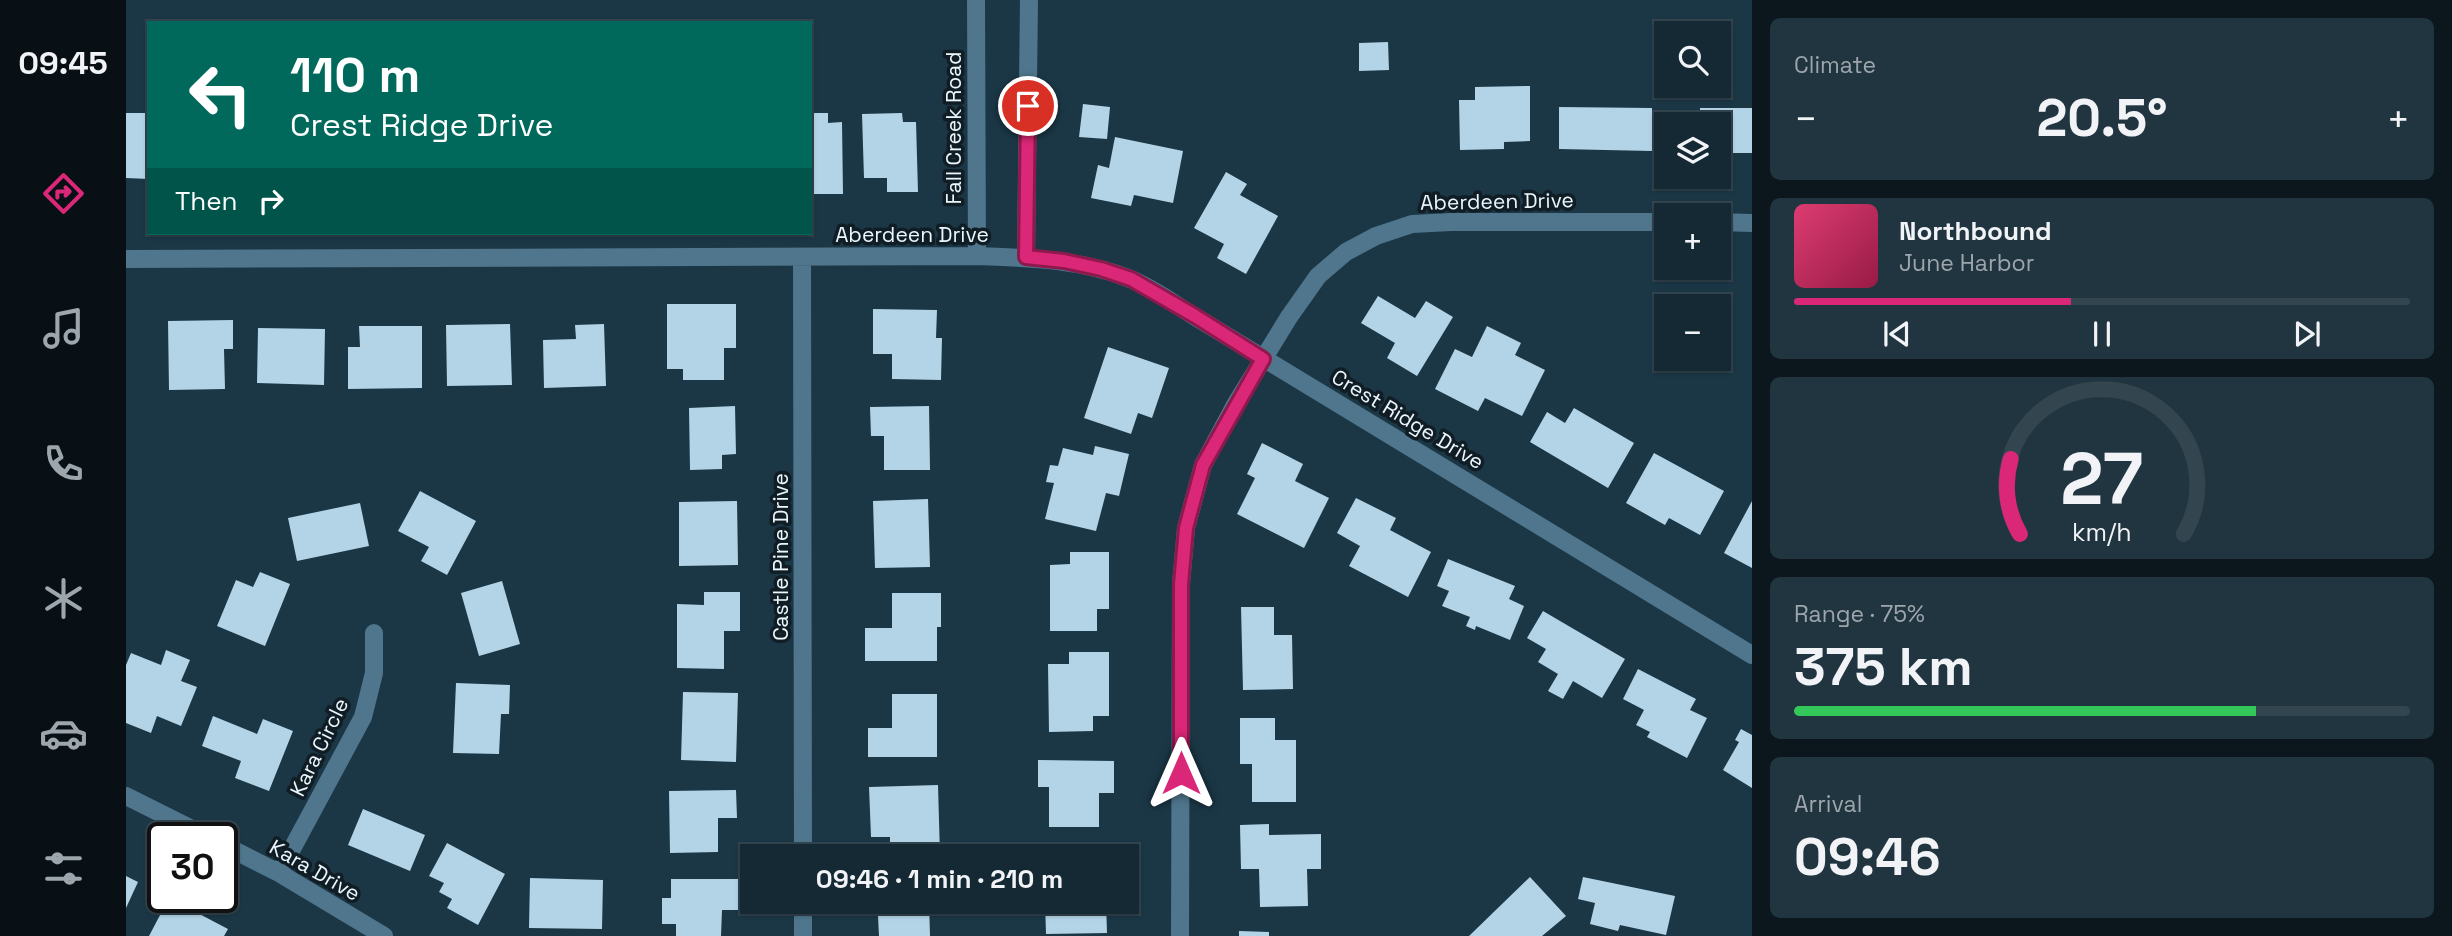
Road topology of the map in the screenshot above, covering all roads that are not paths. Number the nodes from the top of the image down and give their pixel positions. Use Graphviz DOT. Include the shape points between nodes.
graph roads {
  1 [pos="976,0"];
  2 [pos="1029,0"];
  3 [pos="1654,222"];
  4 [pos="1731,222"];
  5 [pos="1752,223"];
  6 [pos="977,256"];
  7 [pos="1026,257"];
  8 [pos="802,258"];
  9 [pos="126,259"];
  10 [pos="1263,359"];
  11 [pos="374,633"];
  12 [pos="1752,655"];
  13 [pos="126,796"];
  14 [pos="178,822"];
  15 [pos="803,844"];
  16 [pos="238,852"];
  17 [pos="279,873"];
  18 [pos="803,914"];
  19 [pos="384,936"];
  20 [pos="803,936"];
  21 [pos="1180,936"];
  1 -- 6 [label="street, Fall Creek Road"];
  2 -- 7 [label="street"];
  3 -- 10 [label="street, Aberdeen Drive" via="1451,222 1412,224 1376,236 1346,252 1318,276"];
  4 -- 5 [label="street"];
  6 -- 7 [label="street, Aberdeen Drive"];
  6 -- 8 [label="street, Aberdeen Drive"];
  7 -- 10 [label="street, Crest Ridge Drive" via="1089,266 1131,279"];
  8 -- 9 [label="street, Aberdeen Drive"];
  8 -- 15 [label="street, Castle Pine Drive"];
  10 -- 12 [label="street, Crest Ridge Drive"];
  10 -- 21 [label="street" via="1203,465 1186,528 1181,584"];
  11 -- 17 [label="street, Kara Circle" via="374,673 363,717"];
  13 -- 14 [label="street"];
  16 -- 17 [label="street, Kara Drive"];
  17 -- 19 [label="street, Kara Drive"];
  18 -- 20 [label="street"];
}
